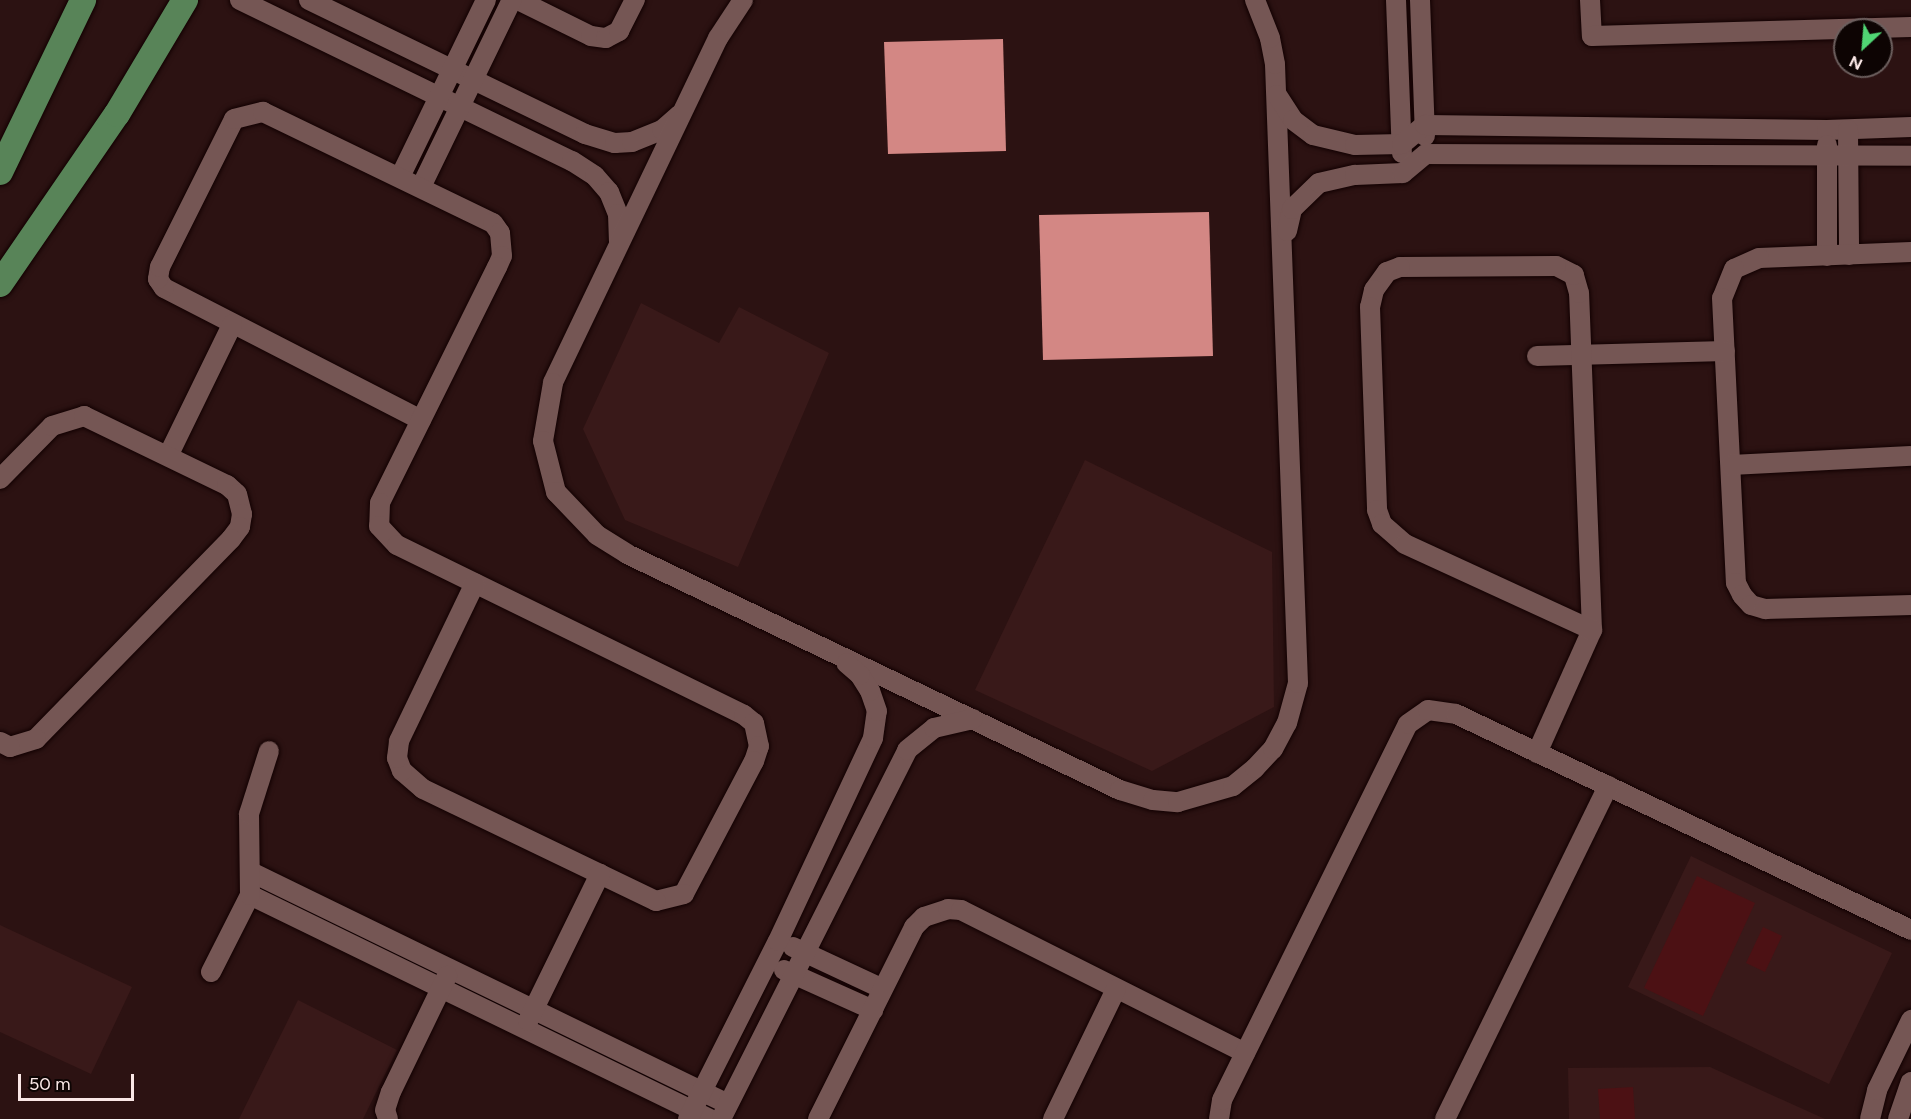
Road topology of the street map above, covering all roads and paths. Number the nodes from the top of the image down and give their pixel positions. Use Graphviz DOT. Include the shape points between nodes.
graph roads {
  1 [pos="83,0"];
  2 [pos="185,0"];
  3 [pos="240,0"];
  4 [pos="309,0"];
  5 [pos="486,0"];
  6 [pos="512,0"];
  7 [pos="518,0"];
  8 [pos="635,0"];
  9 [pos="743,0"];
  10 [pos="1255,0"];
  11 [pos="1396,0"];
  12 [pos="1420,0"];
  13 [pos="1590,0"];
  14 [pos="1911,27"];
  15 [pos="452,70"];
  16 [pos="473,80"];
  17 [pos="1276,93"];
  18 [pos="439,96"];
  19 [pos="460,106"];
  20 [pos="683,112"];
  21 [pos="1425,125"];
  22 [pos="1911,127"];
  23 [pos="1848,129"];
  24 [pos="1827,130"];
  25 [pos="1401,144"];
  26 [pos="1426,154"];
  27 [pos="1911,156"];
  28 [pos="1848,157"];
  29 [pos="1827,158"];
  30 [pos="0,172"];
  31 [pos="1403,173"];
  32 [pos="400,177"];
  33 [pos="421,187"];
  34 [pos="619,246"];
  35 [pos="1282,248"];
  36 [pos="1911,252"];
  37 [pos="1849,255"];
  38 [pos="1827,256"];
  39 [pos="0,284"];
  40 [pos="232,325"];
  41 [pos="1725,351"];
  42 [pos="1581,355"];
  43 [pos="1537,356"];
  44 [pos="421,420"];
  45 [pos="169,454"];
  46 [pos="1911,456"];
  47 [pos="1731,465"];
  48 [pos="0,479"];
  49 [pos="475,583"];
  50 [pos="1911,605"];
  51 [pos="1592,630"];
  52 [pos="830,650"];
  53 [pos="973,719"];
  54 [pos="0,742"];
  55 [pos="269,751"];
  56 [pos="1537,753"];
  57 [pos="1608,786"];
  58 [pos="251,872"];
  59 [pos="600,874"];
  60 [pos="250,895"];
  61 [pos="1911,930"];
  62 [pos="778,941"];
  63 [pos="804,952"];
  64 [pos="768,962"];
  65 [pos="450,969"];
  66 [pos="211,972"];
  67 [pos="794,974"];
  68 [pos="441,988"];
  69 [pos="883,989"];
  70 [pos="1116,989"];
  71 [pos="534,1010"];
  72 [pos="873,1010"];
  73 [pos="1911,1020"];
  74 [pos="525,1029"];
  75 [pos="1245,1053"];
  76 [pos="1911,1082"];
  77 [pos="702,1092"];
  78 [pos="724,1112"];
  79 [pos="697,1116"];
  80 [pos="388,1119"];
  81 [pos="818,1119"];
  82 [pos="1053,1119"];
  83 [pos="1220,1119"];
  84 [pos="1445,1119"];
  85 [pos="1870,1119"];
  86 [pos="1898,1119"];
  1 -- 30 [label="main road"];
  2 -- 39 [label="main road" via="117,114"];
  3 -- 18 [label="street"];
  4 -- 15 [label="street"];
  5 -- 15 [label="street"];
  6 -- 16 [label="street"];
  7 -- 8 [label="street" via="591,36 606,38 620,31"];
  9 -- 20 [label="street" via="718,38"];
  10 -- 17 [label="street" via="1270,38"];
  11 -- 25 [label="street"];
  12 -- 21 [label="street"];
  13 -- 14 [label="street" via="1592,36"];
  15 -- 16 [label="street"];
  15 -- 18 [label="street"];
  16 -- 19 [label="street"];
  16 -- 20 [label="street" via="585,134 615,144 649,137"];
  17 -- 25 [label="street" via="1293,120 1313,135 1355,145"];
  17 -- 35 [label="street"];
  18 -- 19 [label="street"];
  18 -- 32 [label="street"];
  19 -- 33 [label="street"];
  19 -- 34 [label="street" via="572,160 595,176 609,192 618,214"];
  20 -- 34 [label="street"];
  21 -- 24 [label="street"];
  21 -- 25 [label="street"];
  21 -- 26 [label="street"];
  22 -- 23 [label="street"];
  23 -- 24 [label="street"];
  23 -- 28 [label="street"];
  24 -- 29 [label="street"];
  25 -- 31 [label="street"];
  26 -- 29 [label="street"];
  26 -- 31 [label="street"];
  27 -- 28 [label="street"];
  28 -- 29 [label="street"];
  28 -- 37 [label="street"];
  29 -- 38 [label="street"];
  31 -- 35 [label="street" via="1355,175 1319,183 1292,209"];
  32 -- 33 [label="street"];
  32 -- 40 [label="street" via="263,112 234,119 170,246 158,279 177,298"];
  33 -- 44 [label="street" via="493,223 503,246 498,267"];
  34 -- 52 [label="street" via="553,383 543,441 556,492 597,535 627,554"];
  35 -- 53 [label="street" via="1298,682 1287,723 1273,750 1233,786 1178,802 1153,800 1120,790"];
  36 -- 37 [label="street"];
  37 -- 38 [label="street"];
  38 -- 41 [label="street" via="1759,258 1734,269 1722,298"];
  40 -- 44 [label="street"];
  40 -- 45 [label="street"];
  41 -- 42 [label="street"];
  41 -- 47 [label="street"];
  42 -- 43 [label="street"];
  42 -- 51 [label="street"];
  42 -- 51 [label="street" via="1579,293 1574,275 1565,269 1400,267 1387,272 1374,290 1370,307 1377,510 1382,524 1405,544"];
  44 -- 49 [label="street" via="380,503 379,526 397,545"];
  45 -- 48 [label="street" via="99,420 71,418 52,426"];
  45 -- 54 [label="street" via="237,494 242,514 240,526 36,739 10,747"];
  46 -- 47 [label="street"];
  47 -- 50 [label="street" via="1736,583 1751,604 1780,610"];
  49 -- 59 [label="street" via="399,741 397,758 402,771 423,789"];
  49 -- 59 [label="street" via="754,723 759,746 754,761 692,886 684,894 656,901"];
  51 -- 56 [label="street"];
  52 -- 53 [label="street"];
  52 -- 62 [label="street" via="860,675 877,711 876,725 864,761"];
  53 -- 63 [label="street" via="934,728 907,750"];
  55 -- 58 [label="street" via="249,814"];
  56 -- 57 [label="street"];
  56 -- 75 [label="street" via="1440,709 1418,714 1408,724"];
  57 -- 61 [label="street"];
  57 -- 84 [label="street"];
  58 -- 60 [label="street"];
  58 -- 65 [label="street"];
  59 -- 71 [label="street"];
  60 -- 66 [label="street"];
  60 -- 68 [label="street"];
  62 -- 63 [label="street"];
  62 -- 64 [label="street"];
  63 -- 67 [label="street"];
  63 -- 69 [label="street"];
  64 -- 67 [label="street"];
  64 -- 77 [label="street"];
  65 -- 68 [label="street"];
  65 -- 71 [label="street"];
  67 -- 72 [label="street"];
  67 -- 78 [label="street"];
  68 -- 74 [label="street"];
  68 -- 80 [label="street" via="392,1092 385,1110"];
  69 -- 70 [label="street" via="914,927 924,917 948,909 961,910"];
  69 -- 72 [label="street"];
  70 -- 75 [label="street"];
  70 -- 82 [label="street"];
  71 -- 74 [label="street"];
  71 -- 77 [label="street"];
  72 -- 81 [label="street"];
  73 -- 85 [label="street" via="1878,1090"];
  74 -- 79 [label="street"];
  75 -- 83 [label="street" via="1222,1100"];
  76 -- 86 [label="street"];
  77 -- 78 [label="street"];
  77 -- 79 [label="street"];
}
